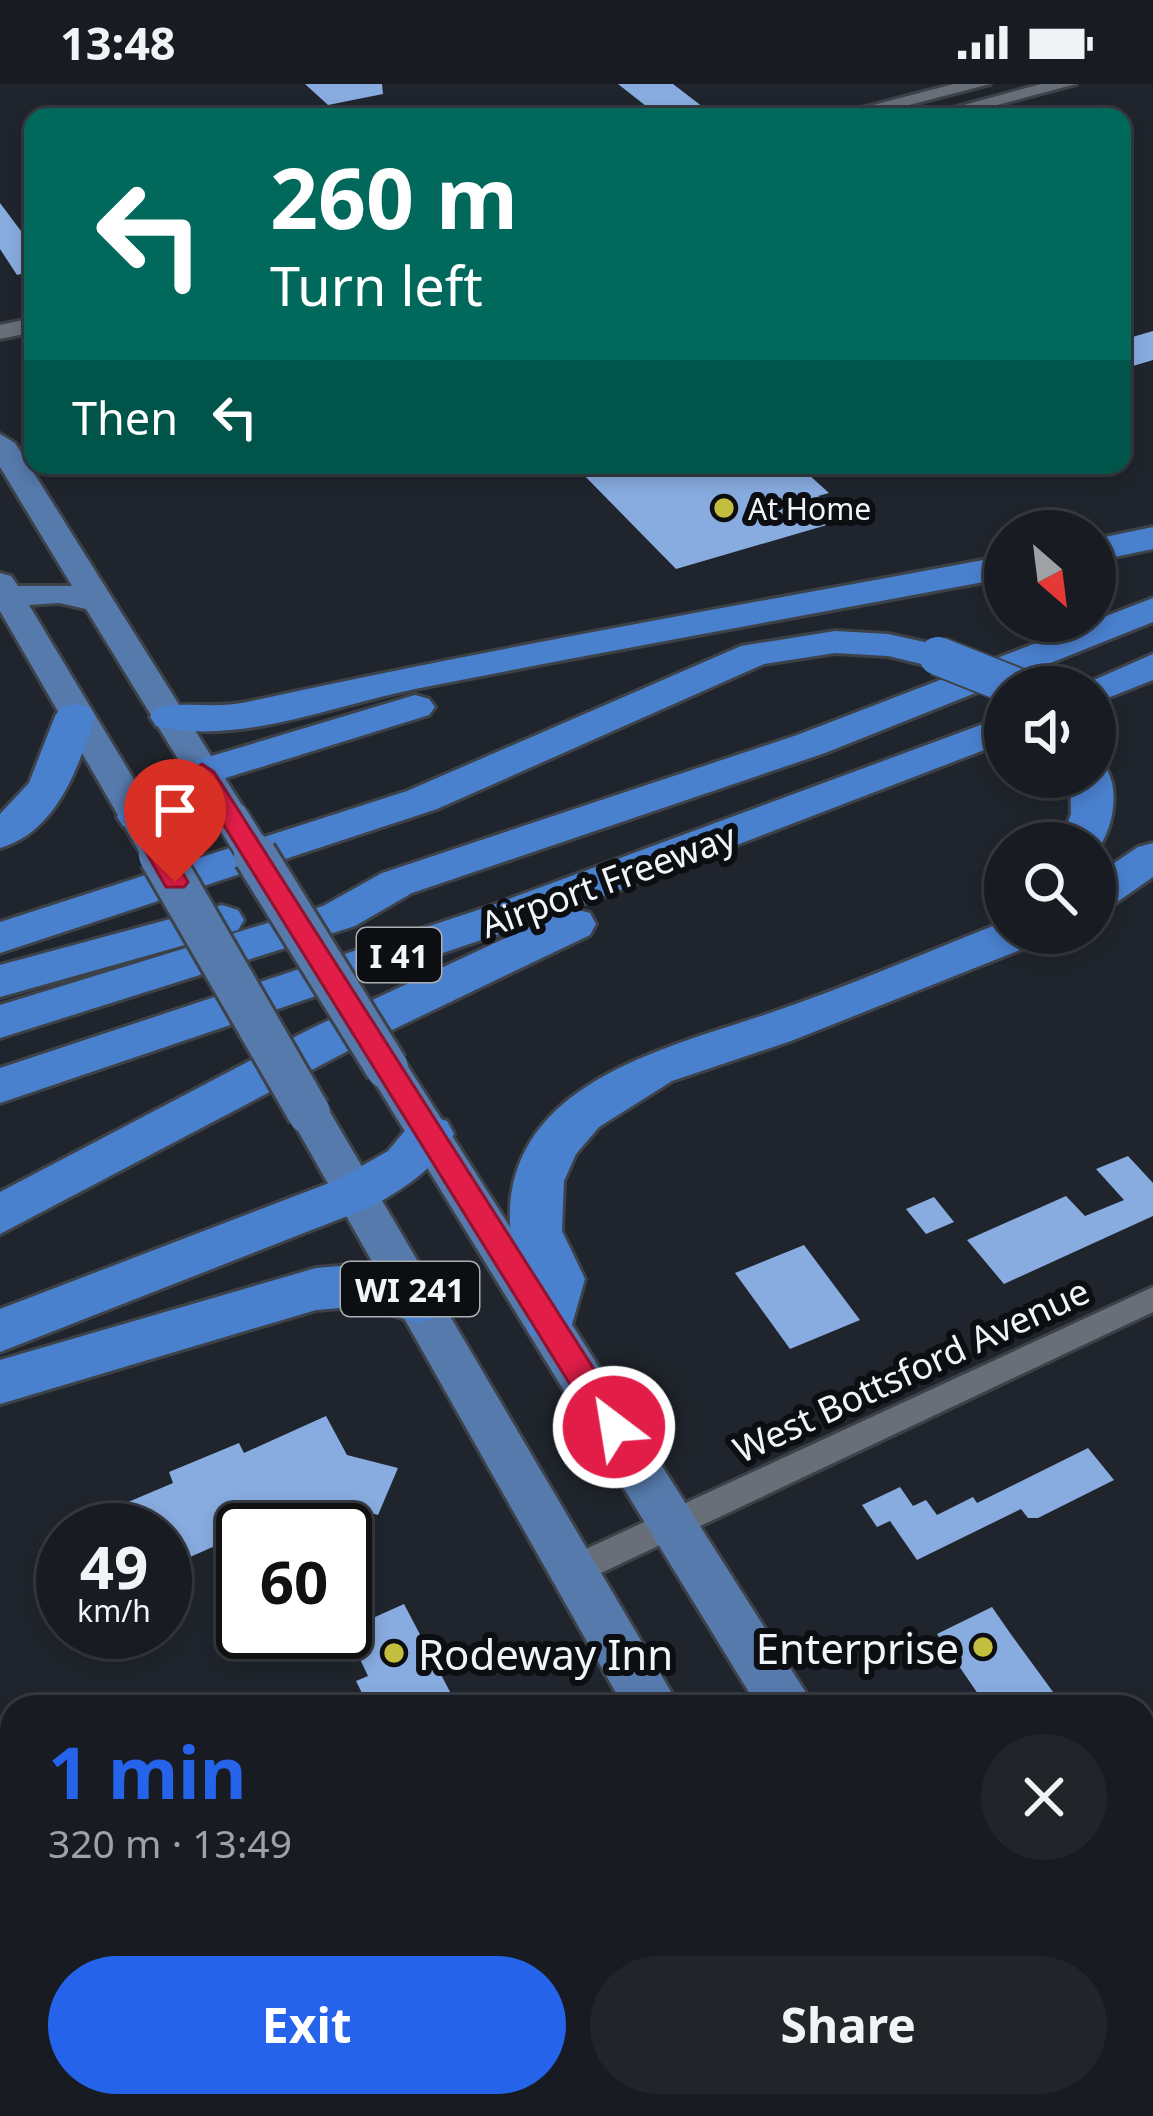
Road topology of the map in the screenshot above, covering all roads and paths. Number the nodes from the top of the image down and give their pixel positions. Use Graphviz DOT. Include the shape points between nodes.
graph roads {
  1 [pos="980,84"];
  2 [pos="1066,84"];
  3 [pos="876,108"];
  4 [pos="963,108"];
  5 [pos="0,443"];
  6 [pos="0,491"];
  7 [pos="49,521"];
  8 [pos="1153,538"];
  9 [pos="1116,546"];
  10 [pos="0,558"];
  11 [pos="984,571"];
  12 [pos="90,588"];
  13 [pos="4,590"];
  14 [pos="1153,609"];
  15 [pos="685,628"];
  16 [pos="1153,666"];
  17 [pos="984,674"];
  18 [pos="1116,682"];
  19 [pos="75,716"];
  20 [pos="170,717"];
  21 [pos="984,736"];
  22 [pos="202,772"];
  23 [pos="794,812"];
  24 [pos="146,830"];
  25 [pos="0,834"];
  26 [pos="1153,857"];
  27 [pos="1116,883"];
  28 [pos="397,884"];
  29 [pos="984,916"];
  30 [pos="0,938"];
  31 [pos="984,947"];
  32 [pos="0,981"];
  33 [pos="0,1022"];
  34 [pos="733,1040"];
  35 [pos="0,1086"];
  36 [pos="430,1134"];
  37 [pos="355,1193"];
  38 [pos="0,1215"];
  39 [pos="1153,1299"];
  40 [pos="417,1302"];
  41 [pos="550,1320"];
  42 [pos="0,1330"];
  43 [pos="0,1382"];
  44 [pos="672,1526"];
  45 [pos="572,1570"];
  46 [pos="624,1658"];
  47 [pos="645,1695"];
  48 [pos="653,1695"];
  49 [pos="780,1695"];
  1 -- 3 [label="main road"];
  2 -- 4 [label="main road"];
  5 -- 7 [label="main road, WI 241"];
  6 -- 7 [label="main road"];
  7 -- 12 [label="main road, WI 241"];
  8 -- 9 [label="highway"];
  10 -- 12 [label="main road"];
  11 -- 15 [label="highway"];
  12 -- 13 [label="main road"];
  12 -- 20 [label="main road, WI 241"];
  13 -- 19 [label="main road, WI 241"];
  14 -- 28 [label="highway, Airport Freeway / I 41" via="811,744"];
  15 -- 20 [label="highway" via="236,717"];
  15 -- 22 [label="highway"];
  16 -- 18 [label="highway"];
  17 -- 30 [label="highway, bridge" via="938,656 848,643 755,654 422,800"];
  19 -- 24 [label="main road, WI 241"];
  19 -- 25 [label="highway" via="50,788"];
  20 -- 22 [label="main road, WI 241"];
  21 -- 23 [label="highway, Airport Freeway / I 41"];
  22 -- 24 [label="highway"];
  22 -- 36 [label="main road, WI 241, bridge"];
  23 -- 35 [label="highway, Airport Freeway / I 41" via="281,997"];
  23 -- 38 [label="highway" via="744,857 465,973"];
  24 -- 37 [label="main road, WI 241, bridge"];
  26 -- 27 [label="highway"];
  28 -- 32 [label="highway" via="322,892"];
  28 -- 33 [label="highway, I 41" via="339,916"];
  29 -- 34 [label="highway"];
  31 -- 34 [label="highway"];
  34 -- 41 [label="highway" via="597,1100 560,1135 538,1183 535,1226 559,1275"];
  36 -- 37 [label="highway" via="405,1164"];
  36 -- 41 [label="main road, WI 241"];
  37 -- 40 [label="main road, WI 241"];
  37 -- 42 [label="highway"];
  39 -- 44 [label="street, West Bottsford Avenue"];
  40 -- 43 [label="highway" via="364,1285 316,1289"];
  40 -- 45 [label="main road, WI 241"];
  41 -- 44 [label="main road, WI 241"];
  44 -- 45 [label="street, West Bottsford Avenue"];
  44 -- 49 [label="main road, WI 241"];
  45 -- 46 [label="main road, WI 241"];
  46 -- 47 [label="main road, WI 241"];
  46 -- 48 [label="main road"];
}
